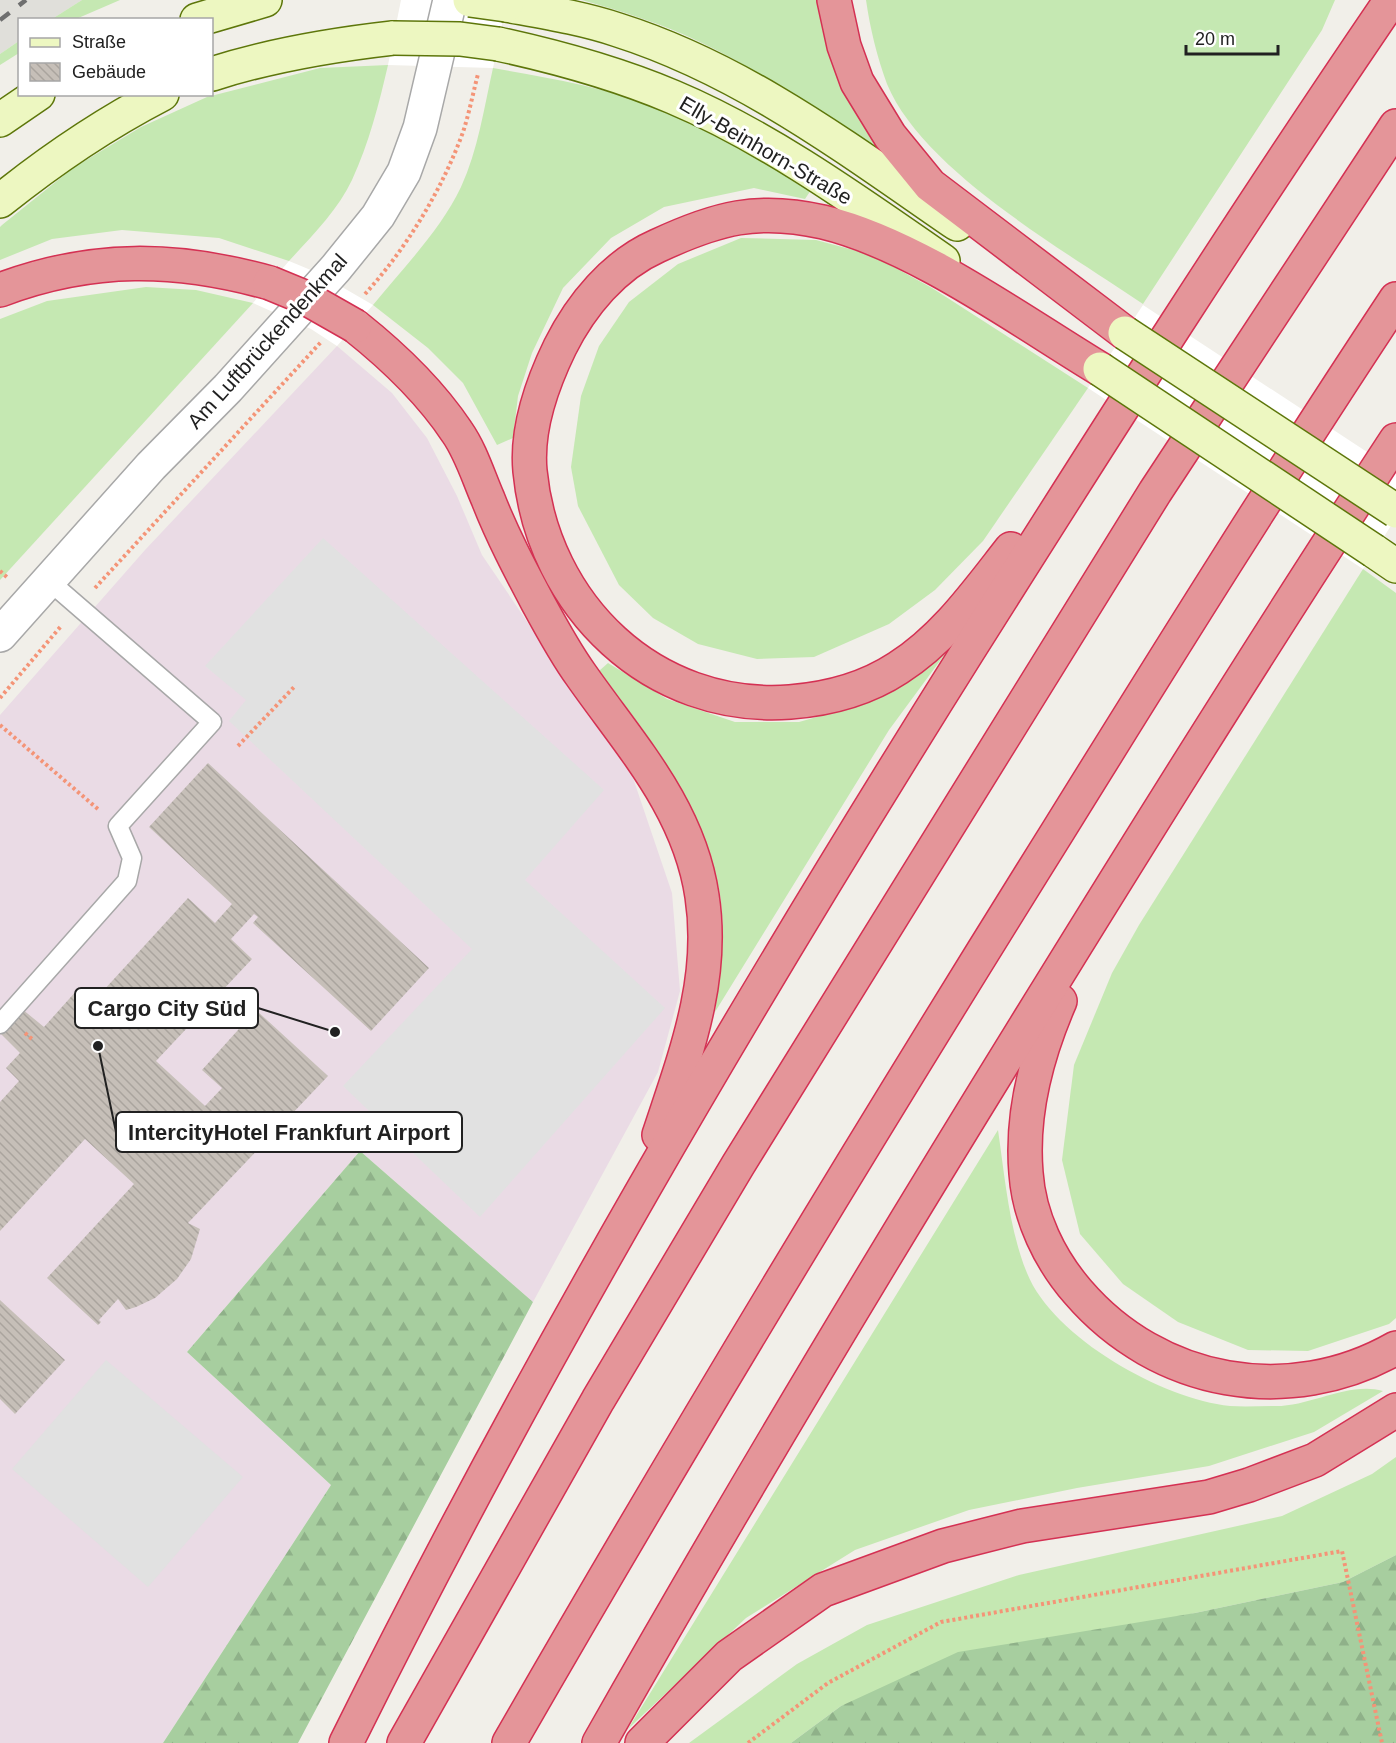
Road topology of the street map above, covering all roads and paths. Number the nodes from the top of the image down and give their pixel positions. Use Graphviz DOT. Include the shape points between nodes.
graph roads {
  1 [pos="266,0"];
  2 [pos="450,0"];
  3 [pos="470,0"];
  4 [pos="834,0"];
  5 [pos="1367,0"];
  6 [pos="1391,0"];
  7 [pos="204,18"];
  8 [pos="213,74"];
  9 [pos="35,96"];
  10 [pos="158,96"];
  11 [pos="0,120"];
  12 [pos="1396,126"];
  13 [pos="1305,127"];
  14 [pos="0,201"];
  15 [pos="0,290"];
  16 [pos="1396,299"];
  17 [pos="1125,333"];
  18 [pos="1100,369"];
  19 [pos="1111,423"];
  20 [pos="1396,440"];
  21 [pos="1396,511"];
  22 [pos="1385,558"];
  23 [pos="49,581"];
  24 [pos="0,635"];
  25 [pos="296,686"];
  26 [pos="0,725"];
  27 [pos="238,746"];
  28 [pos="118,826"];
  29 [pos="1106,897"];
  30 [pos="0,1024"];
  31 [pos="627,1215"];
  32 [pos="1396,1348"];
  33 [pos="1396,1410"];
  34 [pos="346,1743"];
  35 [pos="404,1743"];
  36 [pos="509,1743"];
  37 [pos="599,1743"];
  38 [pos="642,1743"];
  39 [pos="748,1743"];
  40 [pos="1382,1743"];
  1 -- 7 [label="street"];
  2 -- 23 [label="street, Am Luftbrückendenkmal" via="420,128 404,172 378,216 290,320 150,466"];
  3 -- 17 [label="street, Elly-Beinhorn-Straße, bridge" via="618,30 727,75 798,115"];
  4 -- 17 [label="highway" via="857,82 890,136 930,184"];
  5 -- 13 [label="highway"];
  6 -- 13 [label="highway"];
  8 -- 18 [label="street, Elly-Beinhorn-Straße, bridge" via="269,57 337,44 393,38 460,39 550,55 633,81 714,117 853,199"];
  9 -- 11 [label="street"];
  10 -- 14 [label="street" via="45,164"];
  12 -- 35 [label="highway" via="1155,492 738,1165 598,1400"];
  13 -- 19 [label="highway"];
  15 -- 31 [label="highway, bridge" via="77,269 128,263 190,265 270,284 304,297 355,326 433,397 459,434 528,585 579,673 659,783 679,820 697,872 706,930 702,990 658,1140"];
  16 -- 36 [label="highway" via="1262,504 951,1001 661,1479"];
  17 -- 21 [label="street, Elly-Beinhorn-Straße, bridge"];
  18 -- 19 [label="highway" via="941,272 857,232 794,217 742,216 715,221 627,264 570,328 541,392 532,430 530,470 537,508 548,543 573,595 613,641 651,671 693,690 735,701 761,704 822,698 877,680 935,640"];
  18 -- 22 [label="street, Elly-Beinhorn-Straße, bridge"];
  19 -- 31 [label="highway" via="864,818"];
  20 -- 29 [label="highway"];
  23 -- 24 [label="street, Am Luftbrückendenkmal"];
  23 -- 28 [label="lane" via="212,722"];
  25 -- 27 [label="path"];
  26 -- 28 [label="path"];
  28 -- 30 [label="lane" via="132,858 127,881"];
  29 -- 32 [label="highway" via="1040,1050 1027,1128 1030,1197 1044,1241 1063,1274 1102,1320 1144,1349 1217,1377 1266,1381 1326,1376"];
  29 -- 37 [label="highway" via="875,1270"];
  31 -- 34 [label="highway"];
  33 -- 38 [label="highway" via="1315,1460 1249,1485 1209,1497 1022,1526 943,1546 823,1590 729,1656"];
  39 -- 40 [label="path" via="828,1683 941,1622 1342,1551"];
}
